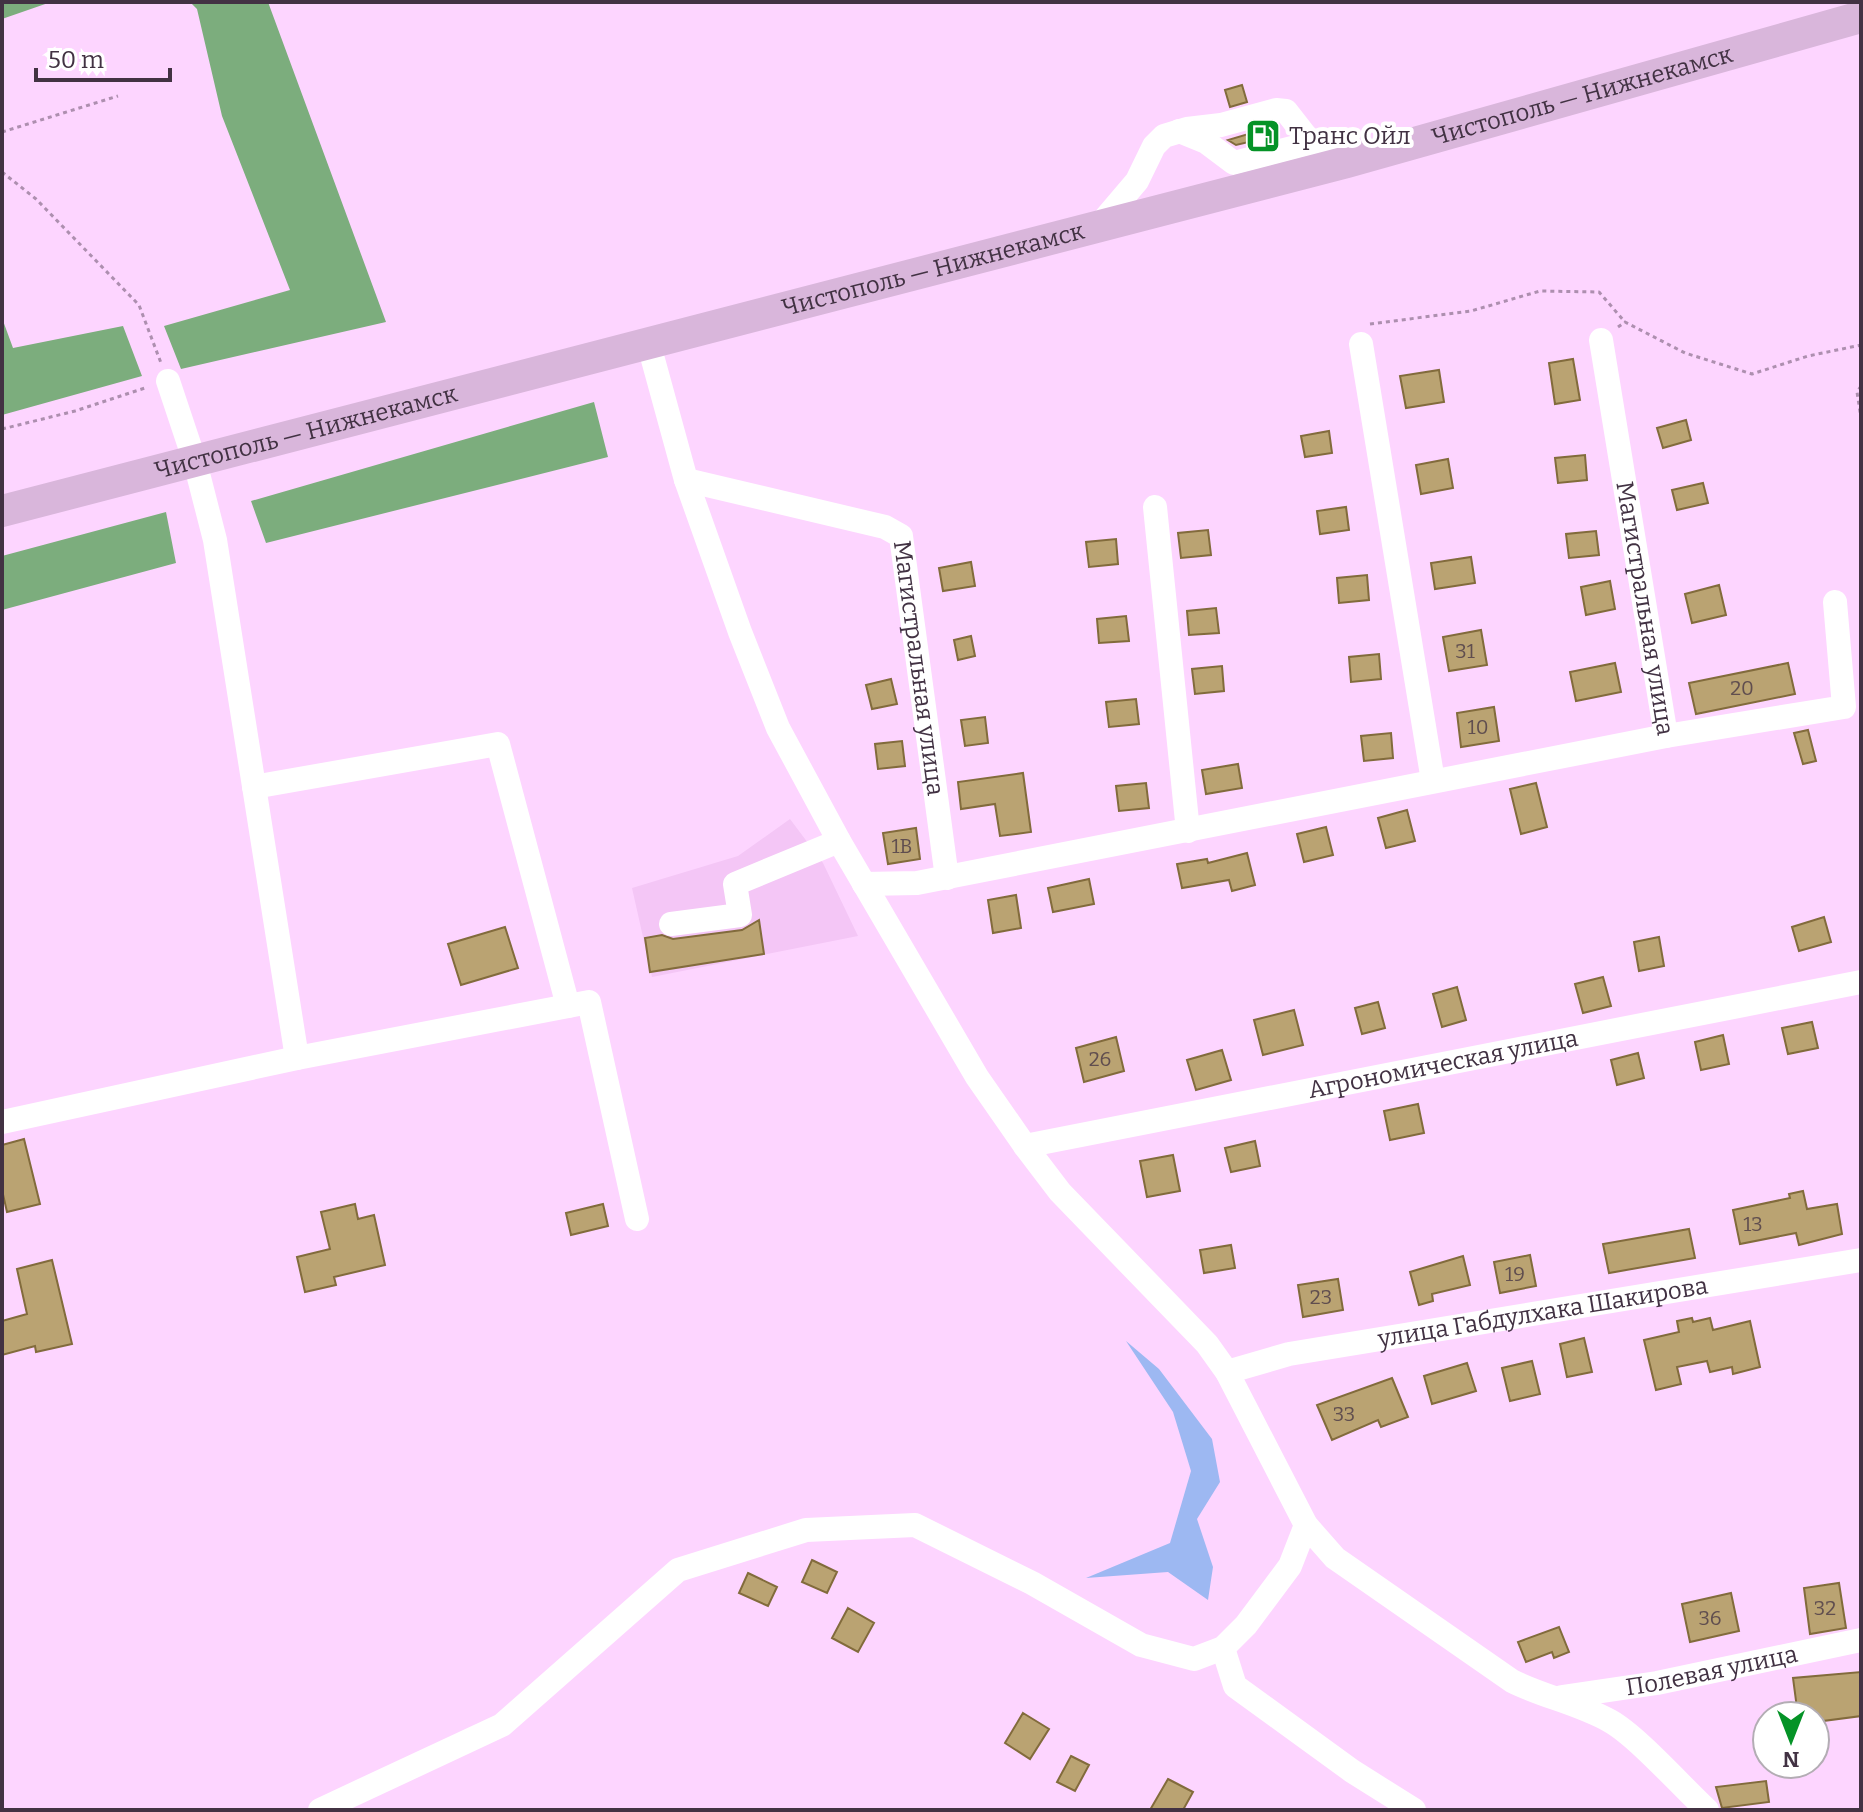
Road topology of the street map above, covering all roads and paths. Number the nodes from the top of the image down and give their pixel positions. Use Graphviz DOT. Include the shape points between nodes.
graph roads {
  1 [pos="1861,17"];
  2 [pos="118,96"];
  3 [pos="1179,131"];
  4 [pos="2,132"];
  5 [pos="1311,143"];
  6 [pos="1347,162"];
  7 [pos="2,172"];
  8 [pos="1097,228"];
  9 [pos="1625,322"];
  10 [pos="1601,340"];
  11 [pos="1361,344"];
  12 [pos="649,345"];
  13 [pos="1861,345"];
  14 [pos="168,381"];
  15 [pos="1861,386"];
  16 [pos="1861,418"];
  17 [pos="2,429"];
  18 [pos="195,462"];
  19 [pos="686,480"];
  20 [pos="1155,507"];
  21 [pos="2,511"];
  22 [pos="1835,602"];
  23 [pos="1666,736"];
  24 [pos="1433,781"];
  25 [pos="254,787"];
  26 [pos="1188,831"];
  27 [pos="839,841"];
  28 [pos="947,878"];
  29 [pos="864,884"];
  30 [pos="671,924"];
  31 [pos="1861,982"];
  32 [pos="568,1006"];
  33 [pos="297,1058"];
  34 [pos="2,1122"];
  35 [pos="1025,1146"];
  36 [pos="637,1219"];
  37 [pos="1861,1260"];
  38 [pos="1227,1372"];
  39 [pos="1306,1525"];
  40 [pos="1861,1640"];
  41 [pos="1223,1648"];
  42 [pos="1562,1697"];
  43 [pos="320,1810"];
  44 [pos="1414,1810"];
  45 [pos="1707,1810"];
  1 -- 6 [label="main road, Чистополь — Нижнекамск"];
  2 -- 4 [label="path"];
  3 -- 5 [label="street" via="1206,142 1234,163"];
  3 -- 5 [label="street" via="1276,110 1294,117"];
  3 -- 8 [label="street" via="1154,146 1137,181"];
  5 -- 6 [label="street" via="1331,148"];
  6 -- 8 [label="main road, Чистополь — Нижнекамск"];
  7 -- 14 [label="path" via="36,199 139,305"];
  8 -- 12 [label="main road, Чистополь — Нижнекамск"];
  9 -- 10 [label="path"];
  9 -- 11 [label="path" via="1599,292 1540,291 1471,311 1363,325"];
  9 -- 13 [label="path" via="1685,353 1752,374"];
  10 -- 23 [label="street, Магистральная улица"];
  11 -- 24 [label="street"];
  12 -- 18 [label="main road, Чистополь — Нижнекамск"];
  12 -- 19 [label="street"];
  14 -- 17 [label="path"];
  14 -- 18 [label="street"];
  15 -- 16 [label="path"];
  18 -- 21 [label="main road, Чистополь — Нижнекамск"];
  18 -- 25 [label="street" via="215,540"];
  19 -- 27 [label="street" via="778,728"];
  19 -- 28 [label="street, Магистральная улица" via="885,527 901,536"];
  20 -- 26 [label="street"];
  22 -- 23 [label="street" via="1844,707"];
  23 -- 24 [label="street, Магистральная улица"];
  24 -- 26 [label="street, Магистральная улица"];
  25 -- 32 [label="street" via="498,744"];
  25 -- 33 [label="street"];
  26 -- 28 [label="street, Магистральная улица"];
  27 -- 29 [label="street"];
  27 -- 30 [label="street" via="735,884 740,915"];
  28 -- 29 [label="street, Магистральная улица"];
  29 -- 35 [label="street" via="977,1077"];
  31 -- 35 [label="street, Агрономическая улица"];
  32 -- 33 [label="street"];
  32 -- 36 [label="street" via="589,1002"];
  33 -- 34 [label="street"];
  35 -- 38 [label="street" via="1060,1192 1147,1279"];
  37 -- 38 [label="street, улица Габдулхака Шакирова" via="1289,1354"];
  38 -- 39 [label="street"];
  39 -- 41 [label="street" via="1290,1566"];
  39 -- 42 [label="street" via="1335,1558 1512,1681"];
  40 -- 42 [label="street, Полевая улица" via="1657,1683"];
  41 -- 43 [label="street" via="1194,1659 1141,1645 915,1525 806,1530 678,1570 502,1725"];
  41 -- 44 [label="street" via="1235,1686"];
  42 -- 45 [label="street" via="1613,1722"];
}
